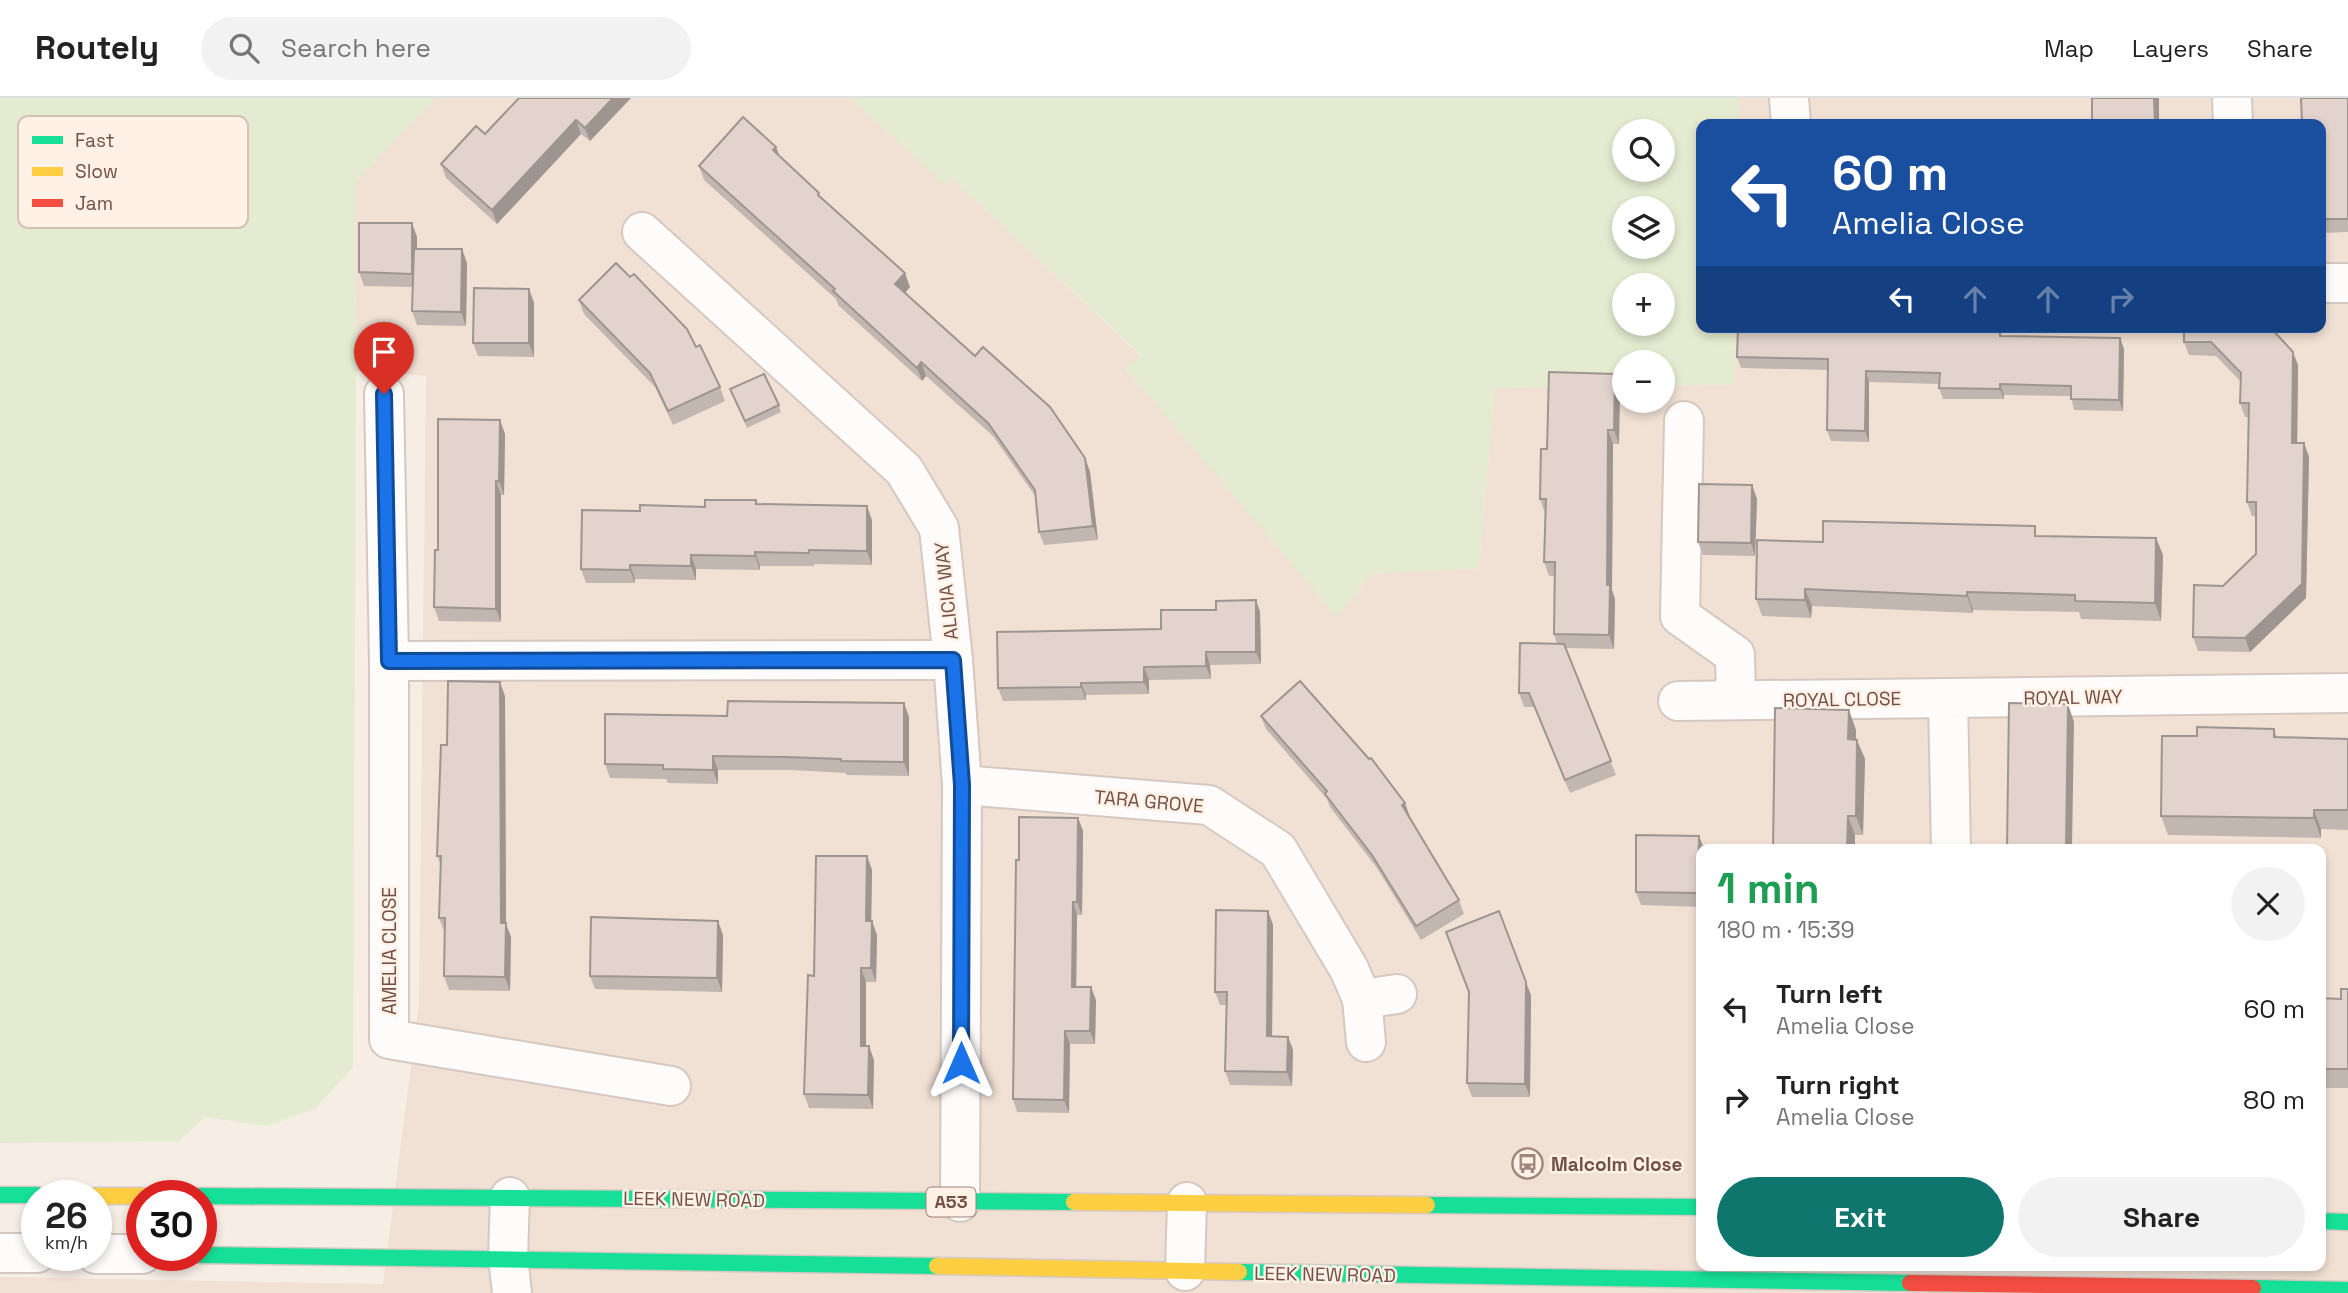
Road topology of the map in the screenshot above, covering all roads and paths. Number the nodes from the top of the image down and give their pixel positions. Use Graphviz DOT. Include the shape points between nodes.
graph roads {
  1 [pos="1789,98"];
  2 [pos="2232,98"];
  3 [pos="1791,119"];
  4 [pos="2233,119"];
  5 [pos="642,232"];
  6 [pos="2326,283"];
  7 [pos="2348,283"];
  8 [pos="384,394"];
  9 [pos="1684,421"];
  10 [pos="953,660"];
  11 [pos="389,661"];
  12 [pos="2348,693"];
  13 [pos="1948,698"];
  14 [pos="1736,700"];
  15 [pos="1678,701"];
  16 [pos="962,785"];
  17 [pos="1951,844"];
  18 [pos="1366,1042"];
  19 [pos="671,1086"];
  20 [pos="0,1195"];
  21 [pos="21,1195"];
  22 [pos="217,1196"];
  23 [pos="510,1197"];
  24 [pos="960,1202"];
  25 [pos="1187,1202"];
  26 [pos="1696,1207"];
  27 [pos="2326,1221"];
  28 [pos="2348,1222"];
  29 [pos="0,1253"];
  30 [pos="21,1253"];
  31 [pos="217,1256"];
  32 [pos="1185,1271"];
  33 [pos="510,1275"];
  34 [pos="1432,1285"];
  35 [pos="2348,1290"];
  1 -- 3 [label="street"];
  2 -- 4 [label="street"];
  5 -- 10 [label="street, ALICIA WAY" via="904,470 939,528"];
  6 -- 7 [label="street"];
  8 -- 11 [label="street, AMELIA CLOSE"];
  9 -- 14 [label="street" via="1680,616 1735,655"];
  10 -- 11 [label="street"];
  10 -- 16 [label="street, ALICIA WAY"];
  11 -- 19 [label="street, AMELIA CLOSE" via="389,1039"];
  12 -- 13 [label="street, ROYAL WAY"];
  13 -- 14 [label="street, ROYAL CLOSE"];
  13 -- 17 [label="street"];
  14 -- 15 [label="street, ROYAL CLOSE"];
  16 -- 18 [label="street, TARA GROVE" via="1209,805 1278,850 1349,969 1380,996"];
  16 -- 24 [label="street, ALICIA WAY"];
  20 -- 21 [label="main road"];
  22 -- 23 [label="main road, LEEK NEW ROAD / A53"];
  23 -- 24 [label="main road, LEEK NEW ROAD / A53"];
  23 -- 33 [label="street"];
  24 -- 25 [label="main road, LEEK NEW ROAD / A53"];
  25 -- 26 [label="main road, LEEK NEW ROAD / A53"];
  25 -- 32 [label="street"];
  27 -- 28 [label="main road"];
  29 -- 30 [label="street"];
  31 -- 33 [label="main road, LEEK NEW ROAD"];
  32 -- 33 [label="main road, LEEK NEW ROAD"];
  32 -- 34 [label="main road, LEEK NEW ROAD"];
  34 -- 35 [label="main road, LEEK NEW ROAD" via="1970,1282"];
}
